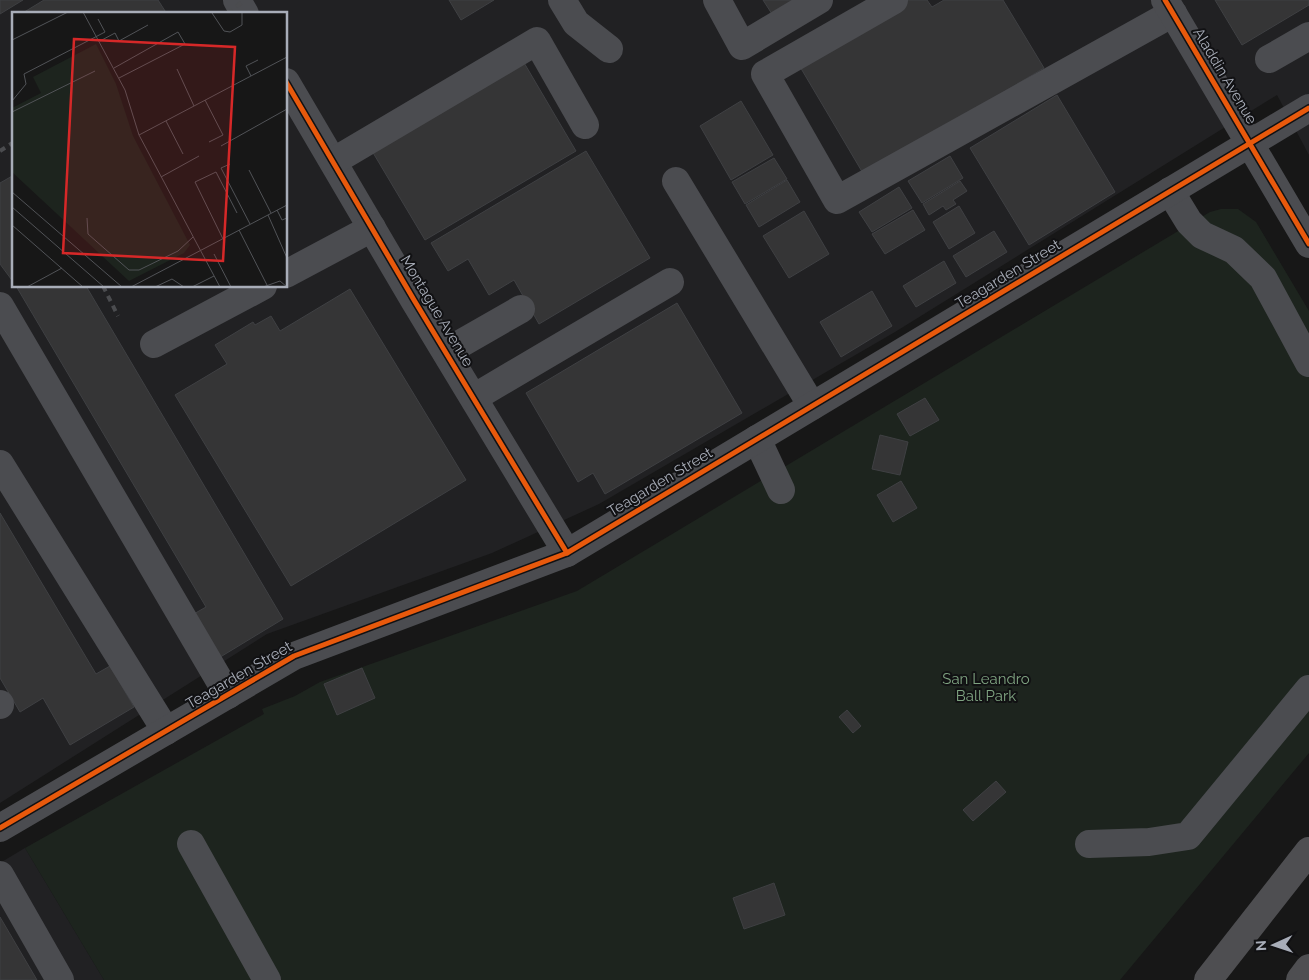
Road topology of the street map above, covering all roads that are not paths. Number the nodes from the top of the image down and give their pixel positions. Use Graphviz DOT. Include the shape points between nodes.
graph roads {
  1 [pos="237,0"];
  2 [pos="562,0"];
  3 [pos="717,0"];
  4 [pos="819,0"];
  5 [pos="894,0"];
  6 [pos="1169,6"];
  7 [pos="244,12"];
  8 [pos="1309,36"];
  9 [pos="609,49"];
  10 [pos="1269,59"];
  11 [pos="288,85"];
  12 [pos="1309,108"];
  13 [pos="585,125"];
  14 [pos="1250,143"];
  15 [pos="334,161"];
  16 [pos="676,180"];
  17 [pos="1170,191"];
  18 [pos="372,228"];
  19 [pos="1309,244"];
  20 [pos="288,273"];
  21 [pos="670,282"];
  22 [pos="259,288"];
  23 [pos="0,306"];
  24 [pos="521,309"];
  25 [pos="154,344"];
  26 [pos="446,352"];
  27 [pos="1309,363"];
  28 [pos="475,397"];
  29 [pos="812,406"];
  30 [pos="757,439"];
  31 [pos="0,464"];
  32 [pos="781,490"];
  33 [pos="568,553"];
  34 [pos="1309,689"];
  35 [pos="228,695"];
  36 [pos="166,731"];
  37 [pos="2,822"];
  38 [pos="191,844"];
  39 [pos="1089,844"];
  40 [pos="1309,851"];
  41 [pos="0,875"];
  42 [pos="1309,968"];
  43 [pos="60,980"];
  44 [pos="267,980"];
  45 [pos="1208,980"];
  46 [pos="1300,980"];
  1 -- 7 [label="street"];
  2 -- 9 [label="street" via="576,23"];
  3 -- 4 [label="street" via="742,46"];
  5 -- 6 [label="street" via="765,74 837,200"];
  6 -- 14 [label="street, Aladdin Avenue"];
  8 -- 10 [label="street"];
  11 -- 15 [label="street, Montague Avenue"];
  12 -- 14 [label="street, Teagarden Street"];
  13 -- 15 [label="street" via="536,41"];
  14 -- 17 [label="street, Teagarden Street"];
  14 -- 19 [label="street, Aladdin Avenue"];
  15 -- 18 [label="street, Montague Avenue"];
  16 -- 29 [label="street"];
  17 -- 27 [label="street" via="1189,222 1202,235 1234,250 1263,278"];
  17 -- 29 [label="street, Teagarden Street"];
  18 -- 20 [label="street"];
  18 -- 26 [label="street, Montague Avenue"];
  21 -- 28 [label="street"];
  22 -- 25 [label="street"];
  23 -- 35 [label="street"];
  24 -- 26 [label="street"];
  26 -- 28 [label="street, Montague Avenue"];
  28 -- 33 [label="street, Montague Avenue"];
  29 -- 30 [label="street, Teagarden Street"];
  30 -- 32 [label="street"];
  30 -- 33 [label="street, Teagarden Street"];
  31 -- 36 [label="street"];
  33 -- 35 [label="street, Teagarden Street" via="294,656"];
  34 -- 39 [label="street" via="1188,836 1149,842"];
  35 -- 36 [label="street, Teagarden Street"];
  36 -- 37 [label="street, Teagarden Street" via="46,803"];
  38 -- 44 [label="street"];
  40 -- 45 [label="highway"];
  41 -- 43 [label="street"];
  42 -- 46 [label="highway"];
}
